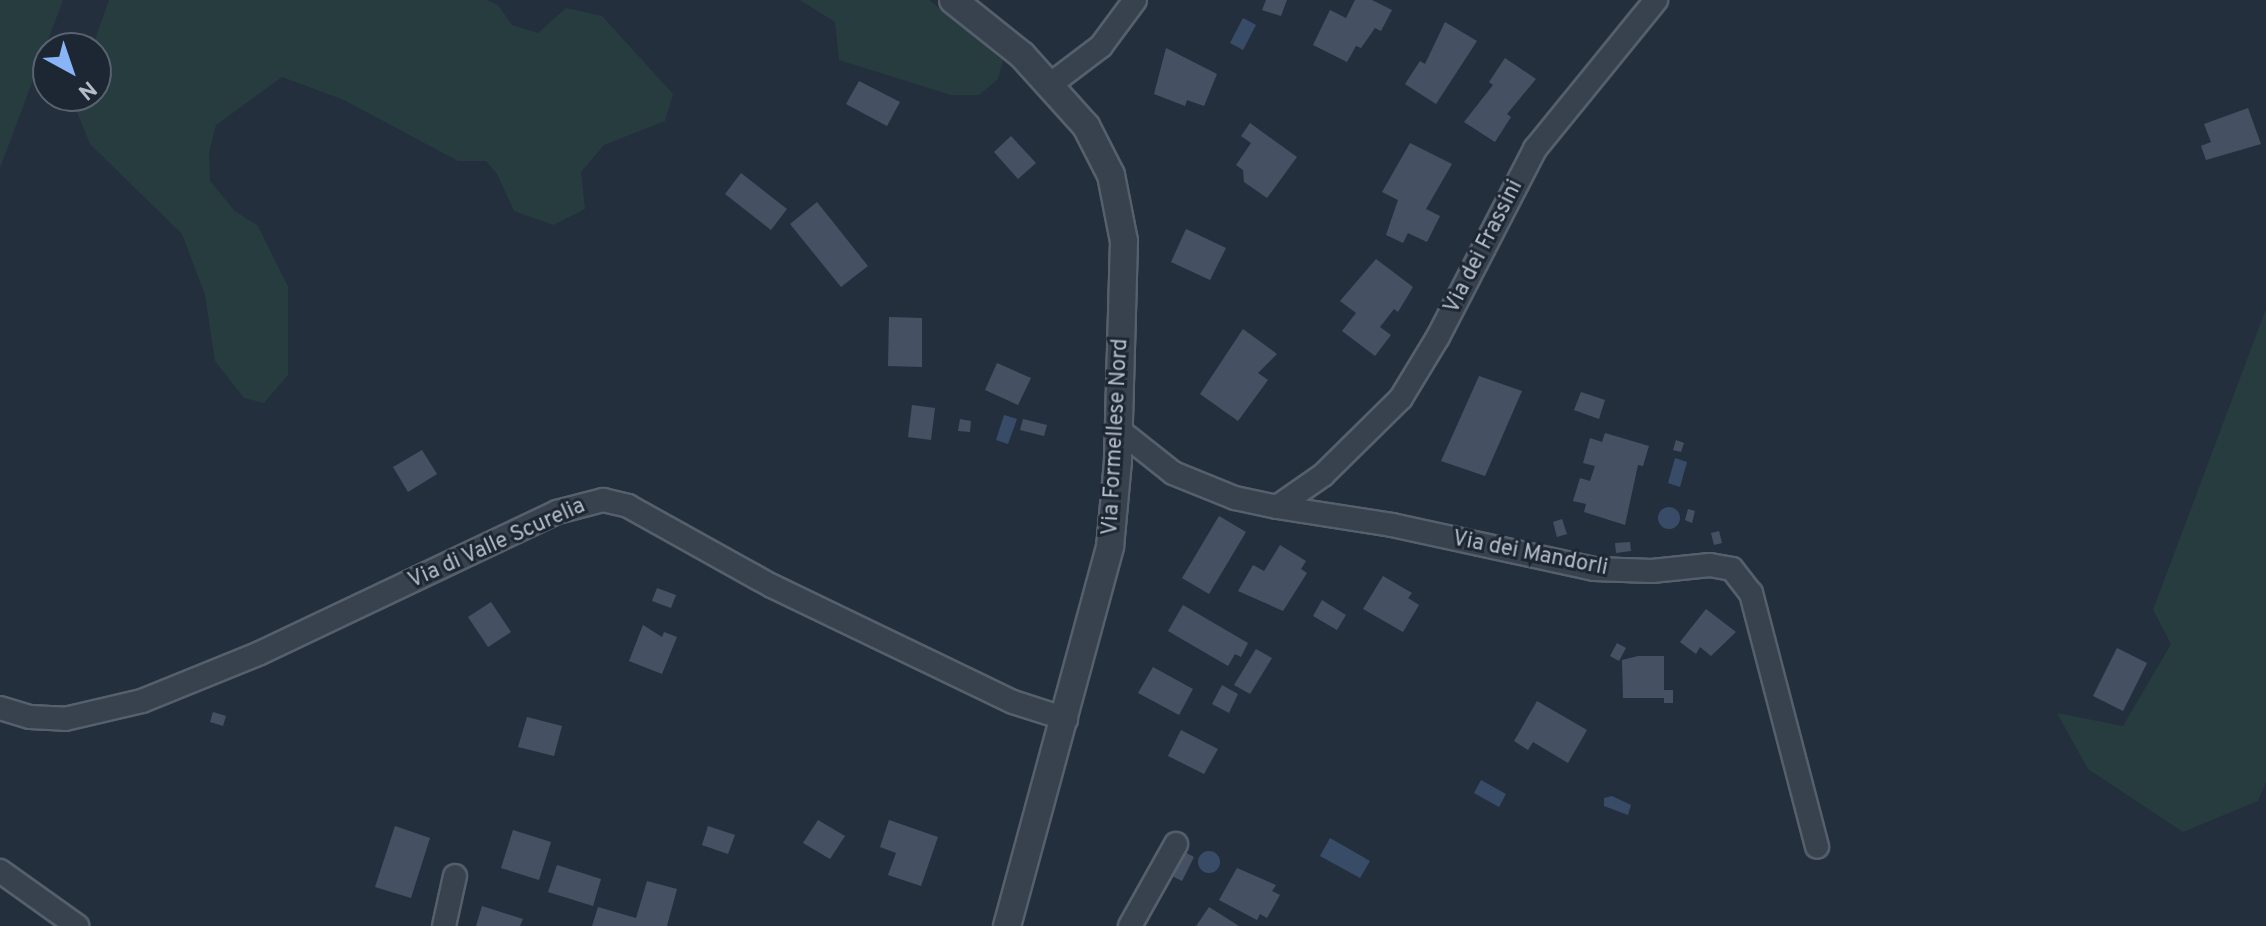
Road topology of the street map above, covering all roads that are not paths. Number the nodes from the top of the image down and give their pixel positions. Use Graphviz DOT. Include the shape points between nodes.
graph roads {
  1 [pos="953,0"];
  2 [pos="1135,0"];
  3 [pos="1656,0"];
  4 [pos="1051,84"];
  5 [pos="1119,430"];
  6 [pos="1277,507"];
  7 [pos="0,708"];
  8 [pos="1066,719"];
  9 [pos="1176,844"];
  10 [pos="1817,847"];
  11 [pos="0,871"];
  12 [pos="455,876"];
  13 [pos="77,926"];
  14 [pos="444,926"];
  15 [pos="1007,926"];
  16 [pos="1130,926"];
  1 -- 4 [label="street, Via Formellese Nord"];
  2 -- 4 [label="street" via="1101,46"];
  3 -- 6 [label="street, Via dei Frassini" via="1529,158 1401,398 1360,444"];
  4 -- 5 [label="street, Via Formellese Nord" via="1098,147 1121,215 1125,271"];
  5 -- 6 [label="street, Via dei Mandorli" via="1155,462 1189,482"];
  5 -- 8 [label="street, Via Formellese Nord" via="1108,559"];
  6 -- 10 [label="street, Via dei Mandorli" via="1392,525 1594,569 1732,569 1751,593"];
  7 -- 8 [label="street, Via di Valle Scurelia" via="65,719 142,701 260,653 548,516 603,500 628,506 772,586 1013,702"];
  8 -- 15 [label="street, Via Formellese Nord"];
  9 -- 16 [label="street"];
  11 -- 13 [label="street"];
  12 -- 14 [label="street"];
}
